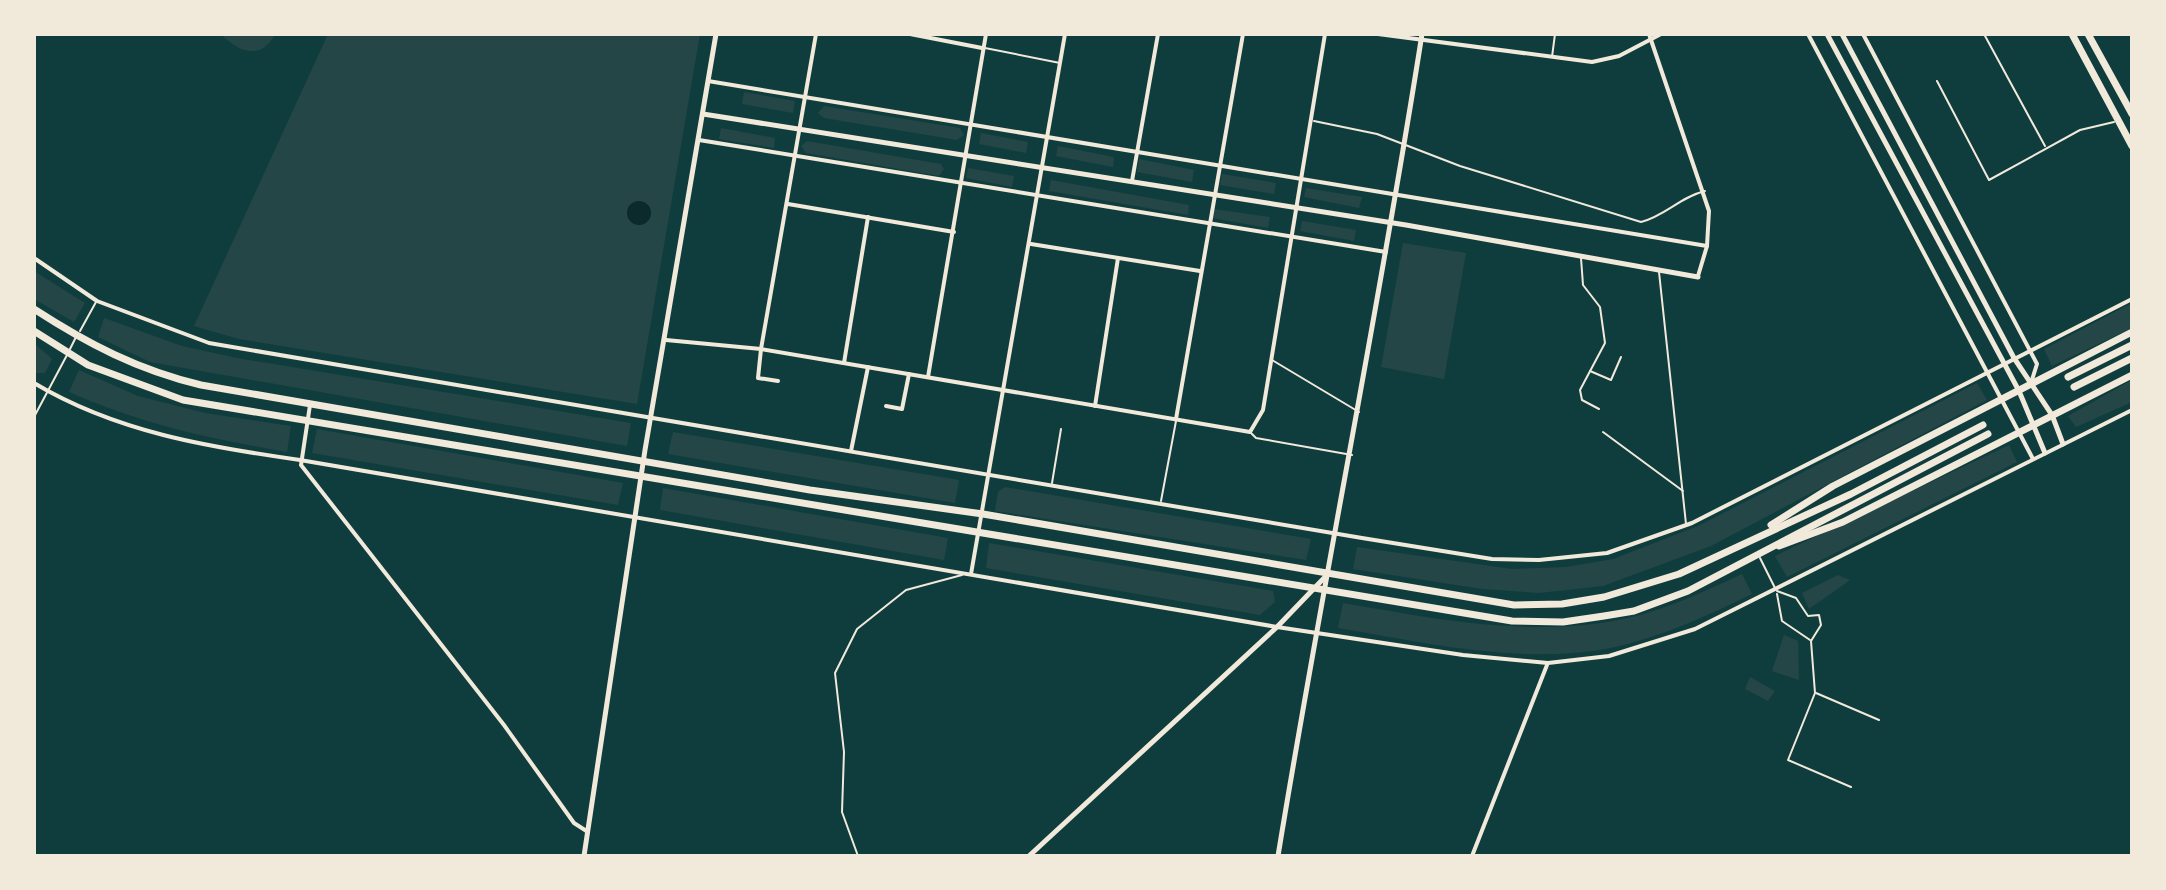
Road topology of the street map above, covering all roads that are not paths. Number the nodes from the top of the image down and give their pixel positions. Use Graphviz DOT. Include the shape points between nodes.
graph roads {
  1 [pos="716,34"];
  2 [pos="816,34"];
  3 [pos="910,34"];
  4 [pos="986,34"];
  5 [pos="1065,34"];
  6 [pos="1158,34"];
  7 [pos="1243,34"];
  8 [pos="1325,34"];
  9 [pos="1378,34"];
  10 [pos="1555,34"];
  11 [pos="1661,34"];
  12 [pos="1808,34"];
  13 [pos="1827,34"];
  14 [pos="1842,34"];
  15 [pos="1863,34"];
  16 [pos="1984,34"];
  17 [pos="2072,34"];
  18 [pos="2088,34"];
  19 [pos="1422,37"];
  20 [pos="1650,37"];
  21 [pos="983,48"];
  22 [pos="1552,59"];
  23 [pos="1060,63"];
  24 [pos="708,81"];
  25 [pos="1937,81"];
  26 [pos="806,98"];
  27 [pos="703,114"];
  28 [pos="2132,114"];
  29 [pos="1312,121"];
  30 [pos="2119,122"];
  31 [pos="973,123"];
  32 [pos="800,129"];
  33 [pos="1048,137"];
  34 [pos="699,140"];
  35 [pos="1405,146"];
  36 [pos="2132,146"];
  37 [pos="2046,147"];
  38 [pos="1140,153"];
  39 [pos="796,154"];
  40 [pos="967,157"];
  41 [pos="1220,166"];
  42 [pos="1042,169"];
  43 [pos="963,181"];
  44 [pos="1302,181"];
  45 [pos="1132,182"];
  46 [pos="1705,191"];
  47 [pos="1039,194"];
  48 [pos="1215,195"];
  49 [pos="1395,197"];
  50 [pos="788,204"];
  51 [pos="1296,209"];
  52 [pos="868,217"];
  53 [pos="1209,221"];
  54 [pos="1391,224"];
  55 [pos="954,232"];
  56 [pos="1292,236"];
  57 [pos="1031,244"];
  58 [pos="1707,246"];
  59 [pos="1386,252"];
  60 [pos="1581,257"];
  61 [pos="34,258"];
  62 [pos="1118,258"];
  63 [pos="1659,270"];
  64 [pos="1200,271"];
  65 [pos="1698,277"];
  66 [pos="2132,299"];
  67 [pos="97,301"];
  68 [pos="34,309"];
  69 [pos="34,331"];
  70 [pos="2132,332"];
  71 [pos="76,337"];
  72 [pos="666,340"];
  73 [pos="2132,345"];
  74 [pos="761,349"];
  75 [pos="2028,351"];
  76 [pos="67,354"];
  77 [pos="1621,357"];
  78 [pos="2014,358"];
  79 [pos="2132,358"];
  80 [pos="1271,360"];
  81 [pos="844,363"];
  82 [pos="2003,363"];
  83 [pos="868,367"];
  84 [pos="1588,371"];
  85 [pos="1986,372"];
  86 [pos="909,374"];
  87 [pos="2132,375"];
  88 [pos="928,377"];
  89 [pos="2068,377"];
  90 [pos="778,381"];
  91 [pos="34,383"];
  92 [pos="2031,383"];
  93 [pos="2074,387"];
  94 [pos="1005,391"];
  95 [pos="2019,391"];
  96 [pos="49,393"];
  97 [pos="2001,400"];
  98 [pos="311,403"];
  99 [pos="886,406"];
  100 [pos="1095,406"];
  101 [pos="1599,409"];
  102 [pos="2132,410"];
  103 [pos="1359,412"];
  104 [pos="2052,415"];
  105 [pos="34,417"];
  106 [pos="651,417"];
  107 [pos="307,419"];
  108 [pos="1176,419"];
  109 [pos="1983,425"];
  110 [pos="2034,425"];
  111 [pos="1061,429"];
  112 [pos="1250,432"];
  113 [pos="1603,432"];
  114 [pos="2019,432"];
  115 [pos="1988,434"];
  116 [pos="2063,444"];
  117 [pos="851,451"];
  118 [pos="2045,453"];
  119 [pos="1352,455"];
  120 [pos="2033,459"];
  121 [pos="300,460"];
  122 [pos="643,461"];
  123 [pos="641,475"];
  124 [pos="990,475"];
  125 [pos="1051,486"];
  126 [pos="1684,492"];
  127 [pos="1161,504"];
  128 [pos="983,514"];
  129 [pos="635,518"];
  130 [pos="1686,525"];
  131 [pos="980,533"];
  132 [pos="1335,534"];
  133 [pos="1749,539"];
  134 [pos="34,549"];
  135 [pos="1758,554"];
  136 [pos="34,562"];
  137 [pos="971,574"];
  138 [pos="1327,575"];
  139 [pos="1311,590"];
  140 [pos="1322,591"];
  141 [pos="1777,591"];
  142 [pos="1277,627"];
  143 [pos="1315,633"];
  144 [pos="1811,641"];
  145 [pos="1548,663"];
  146 [pos="1815,693"];
  147 [pos="1879,720"];
  148 [pos="1851,787"];
  149 [pos="588,833"];
  150 [pos="584,856"];
  151 [pos="858,856"];
  152 [pos="1029,856"];
  153 [pos="1278,856"];
  154 [pos="1472,856"];
  1 -- 24 [label="street"];
  2 -- 26 [label="street"];
  3 -- 21 [label="street"];
  4 -- 21 [label="street"];
  5 -- 23 [label="street"];
  6 -- 38 [label="street"];
  7 -- 41 [label="street"];
  8 -- 29 [label="street"];
  9 -- 19 [label="street"];
  10 -- 22 [label="lane"];
  11 -- 20 [label="street"];
  12 -- 85 [label="street"];
  13 -- 82 [label="street"];
  14 -- 78 [label="street"];
  15 -- 75 [label="street"];
  16 -- 37 [label="lane"];
  17 -- 30 [label="main road"];
  18 -- 28 [label="main road"];
  19 -- 22 [label="street"];
  19 -- 35 [label="street"];
  20 -- 22 [label="street" via="1601,62"];
  20 -- 46 [label="street"];
  21 -- 23 [label="lane"];
  21 -- 31 [label="street"];
  23 -- 33 [label="street"];
  24 -- 26 [label="street"];
  24 -- 27 [label="street"];
  25 -- 37 [label="lane" via="1989,180"];
  26 -- 31 [label="street"];
  26 -- 32 [label="street"];
  27 -- 32 [label="street"];
  27 -- 34 [label="street"];
  29 -- 35 [label="lane" via="1377,134"];
  29 -- 44 [label="street"];
  30 -- 36 [label="main road"];
  30 -- 37 [label="lane" via="2102,122"];
  31 -- 33 [label="street"];
  31 -- 40 [label="street"];
  32 -- 39 [label="street"];
  32 -- 40 [label="street"];
  33 -- 38 [label="street"];
  33 -- 42 [label="street"];
  34 -- 39 [label="street"];
  34 -- 72 [label="street"];
  35 -- 46 [label="lane" via="1641,222 1685,196"];
  35 -- 49 [label="street"];
  38 -- 41 [label="street"];
  38 -- 45 [label="street"];
  39 -- 43 [label="street"];
  39 -- 50 [label="street"];
  40 -- 42 [label="street"];
  40 -- 43 [label="street"];
  41 -- 44 [label="street"];
  41 -- 48 [label="street"];
  42 -- 45 [label="street"];
  42 -- 47 [label="street"];
  43 -- 47 [label="street"];
  43 -- 55 [label="street"];
  44 -- 49 [label="street"];
  44 -- 51 [label="street"];
  45 -- 48 [label="street"];
  46 -- 58 [label="street"];
  47 -- 53 [label="street"];
  47 -- 57 [label="street"];
  48 -- 51 [label="street"];
  48 -- 53 [label="street"];
  49 -- 54 [label="street"];
  49 -- 58 [label="street"];
  50 -- 52 [label="street"];
  50 -- 74 [label="street"];
  51 -- 54 [label="street"];
  51 -- 56 [label="street"];
  52 -- 55 [label="street"];
  52 -- 81 [label="street"];
  53 -- 56 [label="street"];
  53 -- 64 [label="street"];
  54 -- 59 [label="street"];
  54 -- 60 [label="street"];
  55 -- 88 [label="street"];
  56 -- 59 [label="street"];
  56 -- 80 [label="street"];
  57 -- 62 [label="street"];
  57 -- 94 [label="street"];
  58 -- 65 [label="street"];
  59 -- 103 [label="street"];
  60 -- 63 [label="street"];
  60 -- 84 [label="lane" via="1583,285 1600,307 1605,343"];
  61 -- 67 [label="street"];
  62 -- 64 [label="street"];
  62 -- 100 [label="street"];
  63 -- 65 [label="street"];
  63 -- 126 [label="lane"];
  64 -- 108 [label="street"];
  66 -- 75 [label="street"];
  67 -- 71 [label="lane"];
  67 -- 106 [label="street" via="209,343"];
  68 -- 71 [label="main road"];
  69 -- 76 [label="main road"];
  70 -- 92 [label="main road"];
  71 -- 76 [label="lane"];
  71 -- 98 [label="main road" via="164,376"];
  72 -- 74 [label="street"];
  72 -- 106 [label="street"];
  73 -- 89 [label="main road"];
  74 -- 81 [label="street"];
  74 -- 90 [label="street" via="758,378"];
  75 -- 78 [label="street"];
  75 -- 92 [label="street" via="2037,364"];
  76 -- 96 [label="lane"];
  76 -- 107 [label="main road" via="183,400"];
  77 -- 84 [label="lane" via="1611,380"];
  78 -- 82 [label="street"];
  78 -- 92 [label="street"];
  79 -- 93 [label="main road"];
  80 -- 103 [label="lane"];
  80 -- 112 [label="street" via="1263,410"];
  81 -- 83 [label="street"];
  82 -- 85 [label="street"];
  82 -- 95 [label="street"];
  83 -- 86 [label="street"];
  83 -- 117 [label="street"];
  84 -- 101 [label="lane" via="1582,400"];
  85 -- 97 [label="street"];
  85 -- 130 [label="street"];
  86 -- 88 [label="street"];
  86 -- 99 [label="street" via="902,409"];
  87 -- 104 [label="main road"];
  88 -- 94 [label="street"];
  91 -- 96 [label="street"];
  92 -- 95 [label="main road"];
  92 -- 104 [label="street"];
  94 -- 100 [label="street"];
  94 -- 124 [label="street"];
  95 -- 97 [label="main road"];
  95 -- 110 [label="street"];
  96 -- 105 [label="lane"];
  96 -- 121 [label="street" via="199,446"];
  97 -- 114 [label="street"];
  97 -- 133 [label="main road" via="1833,486"];
  98 -- 107 [label="street"];
  98 -- 122 [label="main road"];
  100 -- 108 [label="street"];
  102 -- 116 [label="street"];
  103 -- 119 [label="street"];
  104 -- 110 [label="main road"];
  104 -- 116 [label="street"];
  106 -- 117 [label="street"];
  106 -- 122 [label="street"];
  107 -- 121 [label="street"];
  107 -- 123 [label="main road"];
  108 -- 112 [label="street"];
  108 -- 127 [label="lane"];
  109 -- 133 [label="main road" via="1851,494"];
  110 -- 114 [label="main road"];
  110 -- 118 [label="street"];
  111 -- 125 [label="lane"];
  112 -- 119 [label="lane" via="1256,438"];
  113 -- 126 [label="lane"];
  114 -- 120 [label="street"];
  114 -- 135 [label="main road" via="1843,522"];
  115 -- 135 [label="main road"];
  116 -- 118 [label="street"];
  117 -- 124 [label="street"];
  118 -- 120 [label="street"];
  119 -- 132 [label="street"];
  120 -- 141 [label="street"];
  121 -- 129 [label="street"];
  121 -- 149 [label="street" via="574,823"];
  122 -- 123 [label="street"];
  122 -- 128 [label="main road"];
  123 -- 129 [label="street"];
  123 -- 131 [label="main road"];
  124 -- 125 [label="street"];
  124 -- 128 [label="street"];
  125 -- 127 [label="street"];
  126 -- 130 [label="lane"];
  127 -- 132 [label="street"];
  128 -- 131 [label="street"];
  128 -- 138 [label="main road"];
  129 -- 137 [label="street"];
  129 -- 149 [label="street"];
  130 -- 132 [label="street" via="1607,553 1539,560 1492,559"];
  131 -- 137 [label="street"];
  131 -- 139 [label="main road"];
  132 -- 138 [label="street"];
  133 -- 135 [label="lane"];
  133 -- 138 [label="main road" via="1633,590 1562,604 1514,605"];
  134 -- 136 [label="lane"];
  135 -- 140 [label="main road" via="1688,591 1634,611 1563,622 1512,621"];
  135 -- 141 [label="lane"];
  137 -- 142 [label="street"];
  137 -- 151 [label="lane" via="906,590 857,629 835,673 844,752 842,812"];
  138 -- 139 [label="street"];
  138 -- 140 [label="street"];
  139 -- 140 [label="main road"];
  139 -- 142 [label="street"];
  140 -- 143 [label="street"];
  141 -- 144 [label="lane" via="1782,621"];
  141 -- 144 [label="lane" via="1796,598 1808,616 1819,615 1821,625"];
  141 -- 145 [label="street" via="1654,645"];
  142 -- 143 [label="street"];
  142 -- 152 [label="street"];
  143 -- 145 [label="street"];
  143 -- 153 [label="street"];
  144 -- 146 [label="lane"];
  145 -- 154 [label="street"];
  146 -- 147 [label="lane"];
  146 -- 148 [label="lane" via="1788,760"];
  149 -- 150 [label="street"];
}
